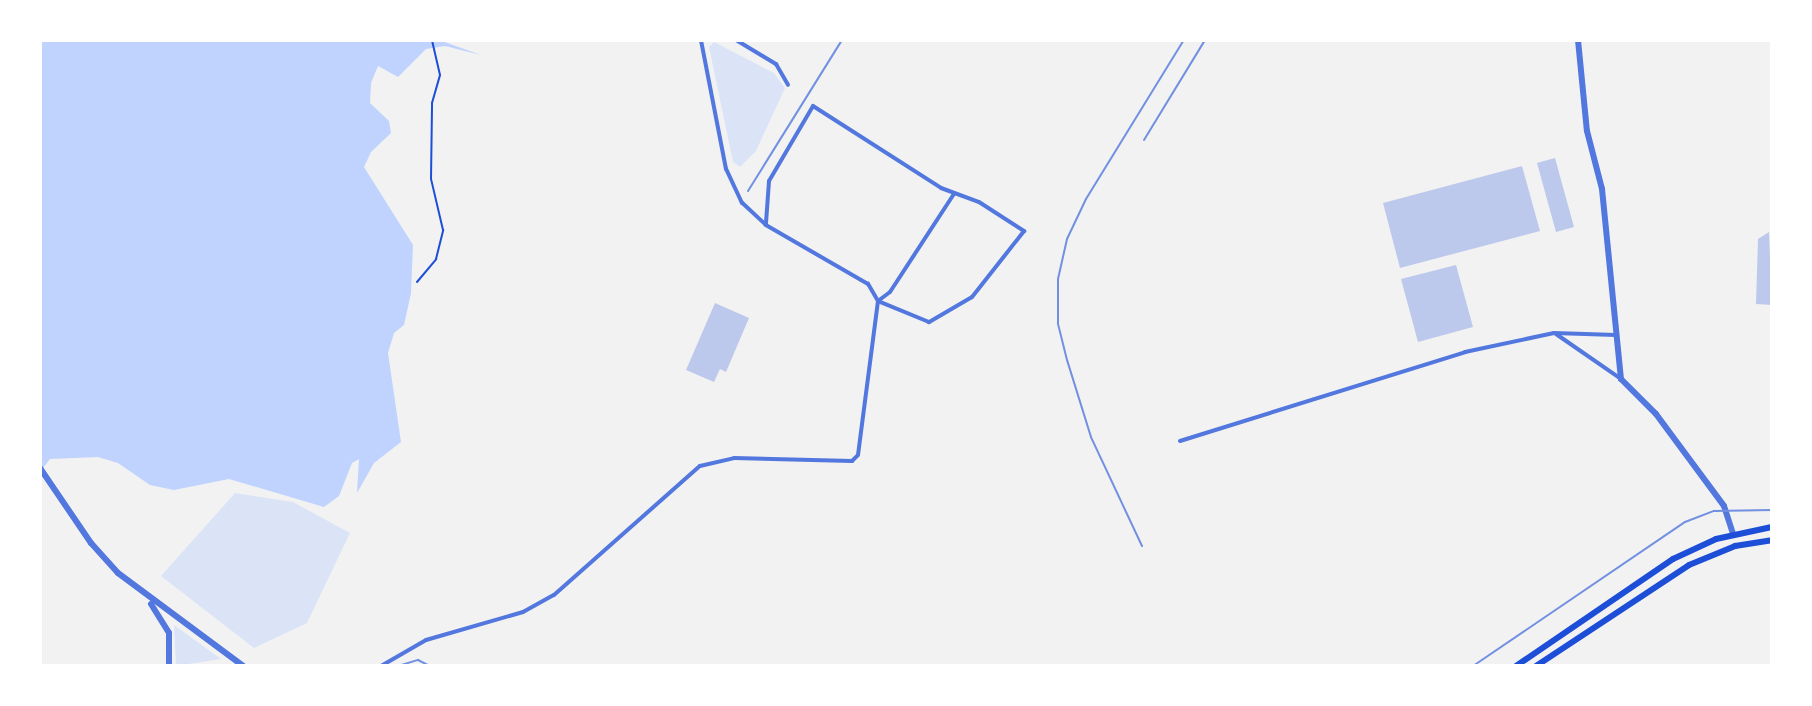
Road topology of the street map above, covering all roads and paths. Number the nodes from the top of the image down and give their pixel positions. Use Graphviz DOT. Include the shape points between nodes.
graph roads {
  1 [pos="432,40"];
  2 [pos="701,40"];
  3 [pos="736,40"];
  4 [pos="1578,40"];
  5 [pos="788,85"];
  6 [pos="954,194"];
  7 [pos="766,225"];
  8 [pos="417,282"];
  9 [pos="878,301"];
  10 [pos="1554,333"];
  11 [pos="1616,335"];
  12 [pos="1621,379"];
  13 [pos="1180,441"];
  14 [pos="40,468"];
  15 [pos="1772,527"];
  16 [pos="1733,534"];
  17 [pos="1772,540"];
  18 [pos="1735,546"];
  19 [pos="137,590"];
  20 [pos="169,666"];
  21 [pos="243,666"];
  22 [pos="381,666"];
  23 [pos="1516,666"];
  24 [pos="1536,666"];
  1 -- 8 [label="path" via="440,75 432,103 431,179 443,230 436,259"];
  2 -- 7 [label="street" via="729,179 742,203"];
  3 -- 5 [label="street" via="776,64"];
  4 -- 11 [label="street" via="1587,131 1602,189"];
  6 -- 7 [label="street" via="813,106 769,181 763,204"];
  6 -- 9 [label="street" via="890,292"];
  6 -- 9 [label="street" via="979,202 1024,231 972,297 926,323"];
  7 -- 9 [label="street" via="868,284"];
  9 -- 22 [label="street" via="861,448 852,461 734,458 700,466 554,595 523,612 426,640"];
  10 -- 11 [label="street"];
  10 -- 12 [label="street"];
  10 -- 13 [label="street" via="1398,370"];
  11 -- 12 [label="street"];
  12 -- 16 [label="street" via="1656,414 1724,506"];
  14 -- 19 [label="street" via="91,543"];
  15 -- 16 [label="main road"];
  16 -- 18 [label="main road"];
  16 -- 23 [label="main road" via="1673,559"];
  17 -- 18 [label="main road"];
  18 -- 24 [label="main road" via="1669,576"];
  19 -- 20 [label="street" via="167,628"];
  19 -- 21 [label="street"];
}
